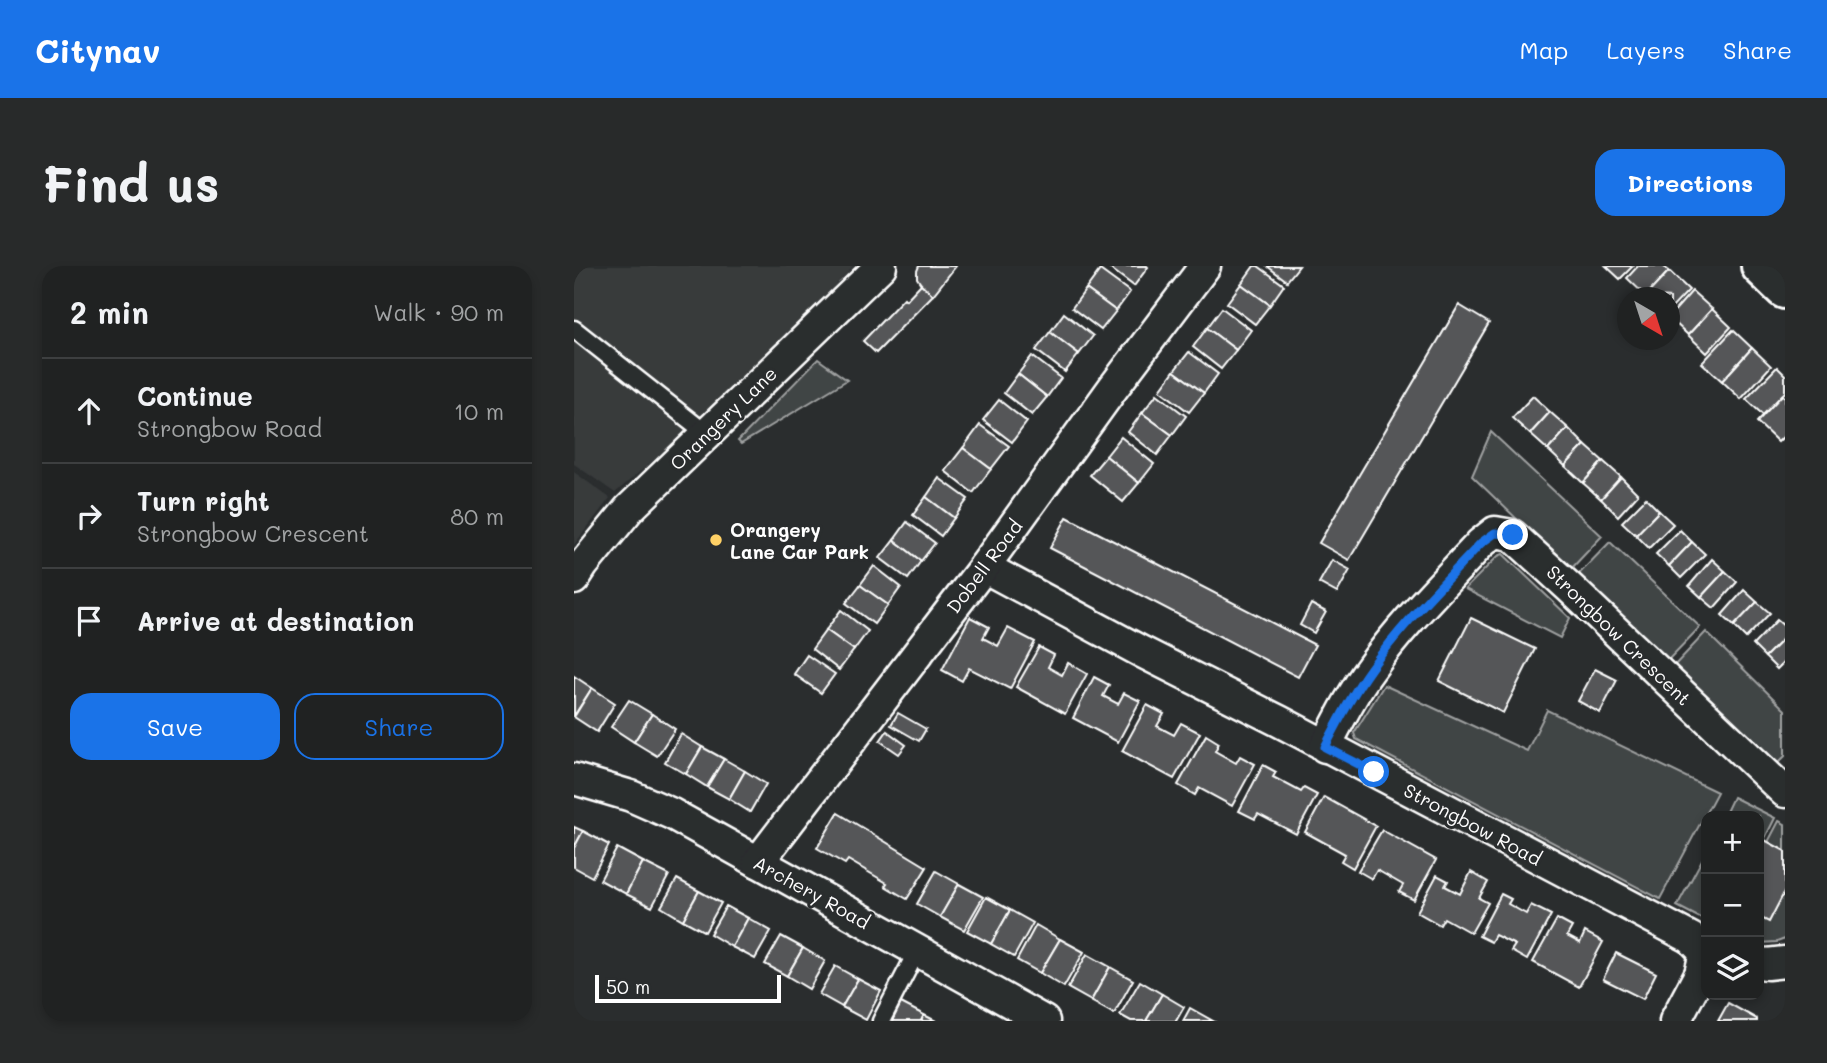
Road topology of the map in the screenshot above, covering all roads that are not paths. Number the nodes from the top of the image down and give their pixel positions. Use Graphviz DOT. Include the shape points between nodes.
graph roads {
  1 [pos="881,266"];
  2 [pos="1206,266"];
  3 [pos="574,329"];
  4 [pos="707,434"];
  5 [pos="984,567"];
  6 [pos="574,579"];
  7 [pos="1325,747"];
  8 [pos="574,779"];
  9 [pos="1785,792"];
  10 [pos="758,862"];
  11 [pos="1701,948"];
  12 [pos="917,951"];
  13 [pos="1785,962"];
  14 [pos="1764,964"];
  15 [pos="1701,970"];
  16 [pos="881,1021"];
  17 [pos="1044,1021"];
  18 [pos="1675,1021"];
  1 -- 4 [label="street, Orangery Lane"];
  2 -- 5 [label="street, Dobell Road"];
  3 -- 4 [label="lane"];
  4 -- 6 [label="street, Orangery Lane" via="629,509"];
  5 -- 7 [label="street, Strongbow Road"];
  5 -- 10 [label="street, Dobell Road"];
  7 -- 9 [label="street, Strongbow Crescent" via="1371,667 1404,626 1495,533 1513,535"];
  7 -- 11 [label="street, Strongbow Road" via="1692,938"];
  8 -- 10 [label="street, Archery Road" via="672,814"];
  10 -- 12 [label="street, Archery Road"];
  12 -- 16 [label="lane"];
  12 -- 17 [label="street, Archery Road"];
  13 -- 14 [label="street"];
  15 -- 18 [label="street, Strongbow Road"];
}
